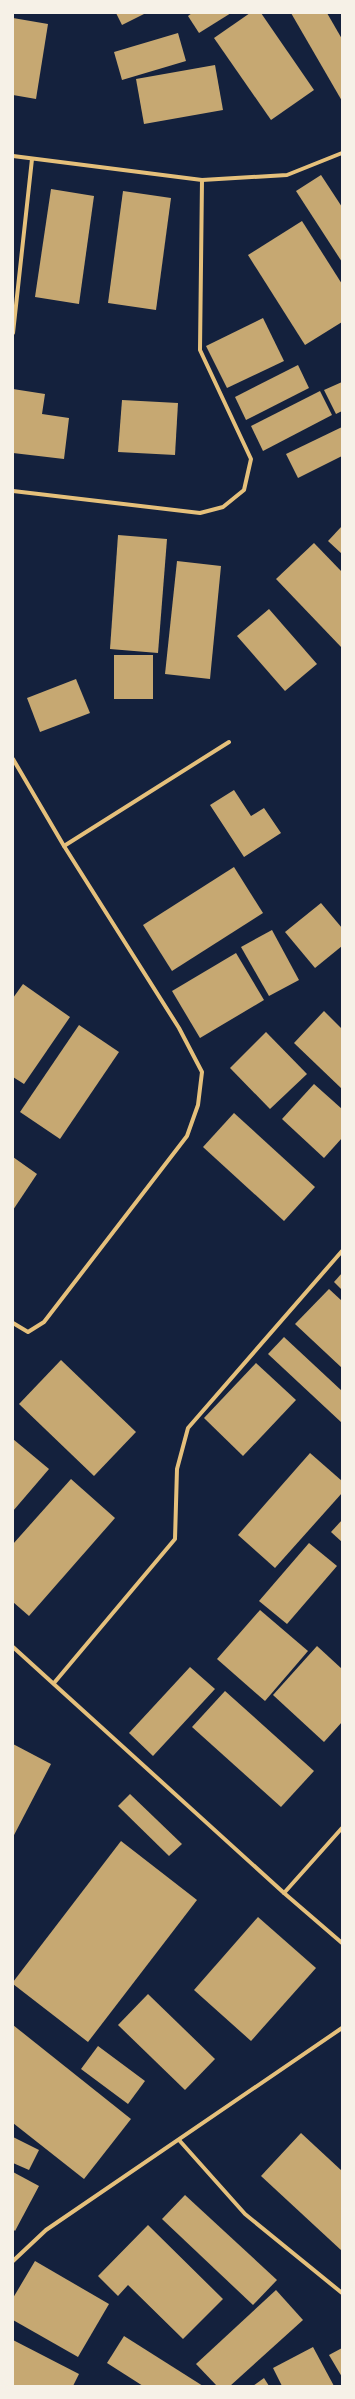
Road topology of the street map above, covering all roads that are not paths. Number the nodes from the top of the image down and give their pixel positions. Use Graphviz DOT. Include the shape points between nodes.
graph roads {
  1 [pos="342,153"];
  2 [pos="13,156"];
  3 [pos="32,159"];
  4 [pos="202,180"];
  5 [pos="13,333"];
  6 [pos="13,491"];
  7 [pos="229,742"];
  8 [pos="13,759"];
  9 [pos="64,846"];
  10 [pos="342,1251"];
  11 [pos="13,1323"];
  12 [pos="13,1647"];
  13 [pos="54,1683"];
  14 [pos="342,1828"];
  15 [pos="284,1893"];
  16 [pos="342,1943"];
  17 [pos="342,2028"];
  18 [pos="179,2140"];
  19 [pos="13,2261"];
  20 [pos="342,2292"];
  1 -- 4 [label="street" via="286,175"];
  2 -- 3 [label="street"];
  3 -- 4 [label="street"];
  3 -- 5 [label="street"];
  4 -- 6 [label="street" via="200,350 252,459 244,490 223,507 200,513"];
  7 -- 9 [label="street"];
  8 -- 9 [label="street"];
  9 -- 11 [label="street" via="179,1028 202,1072 198,1105 187,1136 44,1322 28,1332"];
  10 -- 13 [label="street" via="188,1428 177,1469 176,1539"];
  12 -- 13 [label="street"];
  13 -- 15 [label="street"];
  14 -- 15 [label="street"];
  15 -- 16 [label="street"];
  17 -- 18 [label="street"];
  18 -- 19 [label="street" via="46,2230"];
  18 -- 20 [label="street" via="245,2214"];
}
